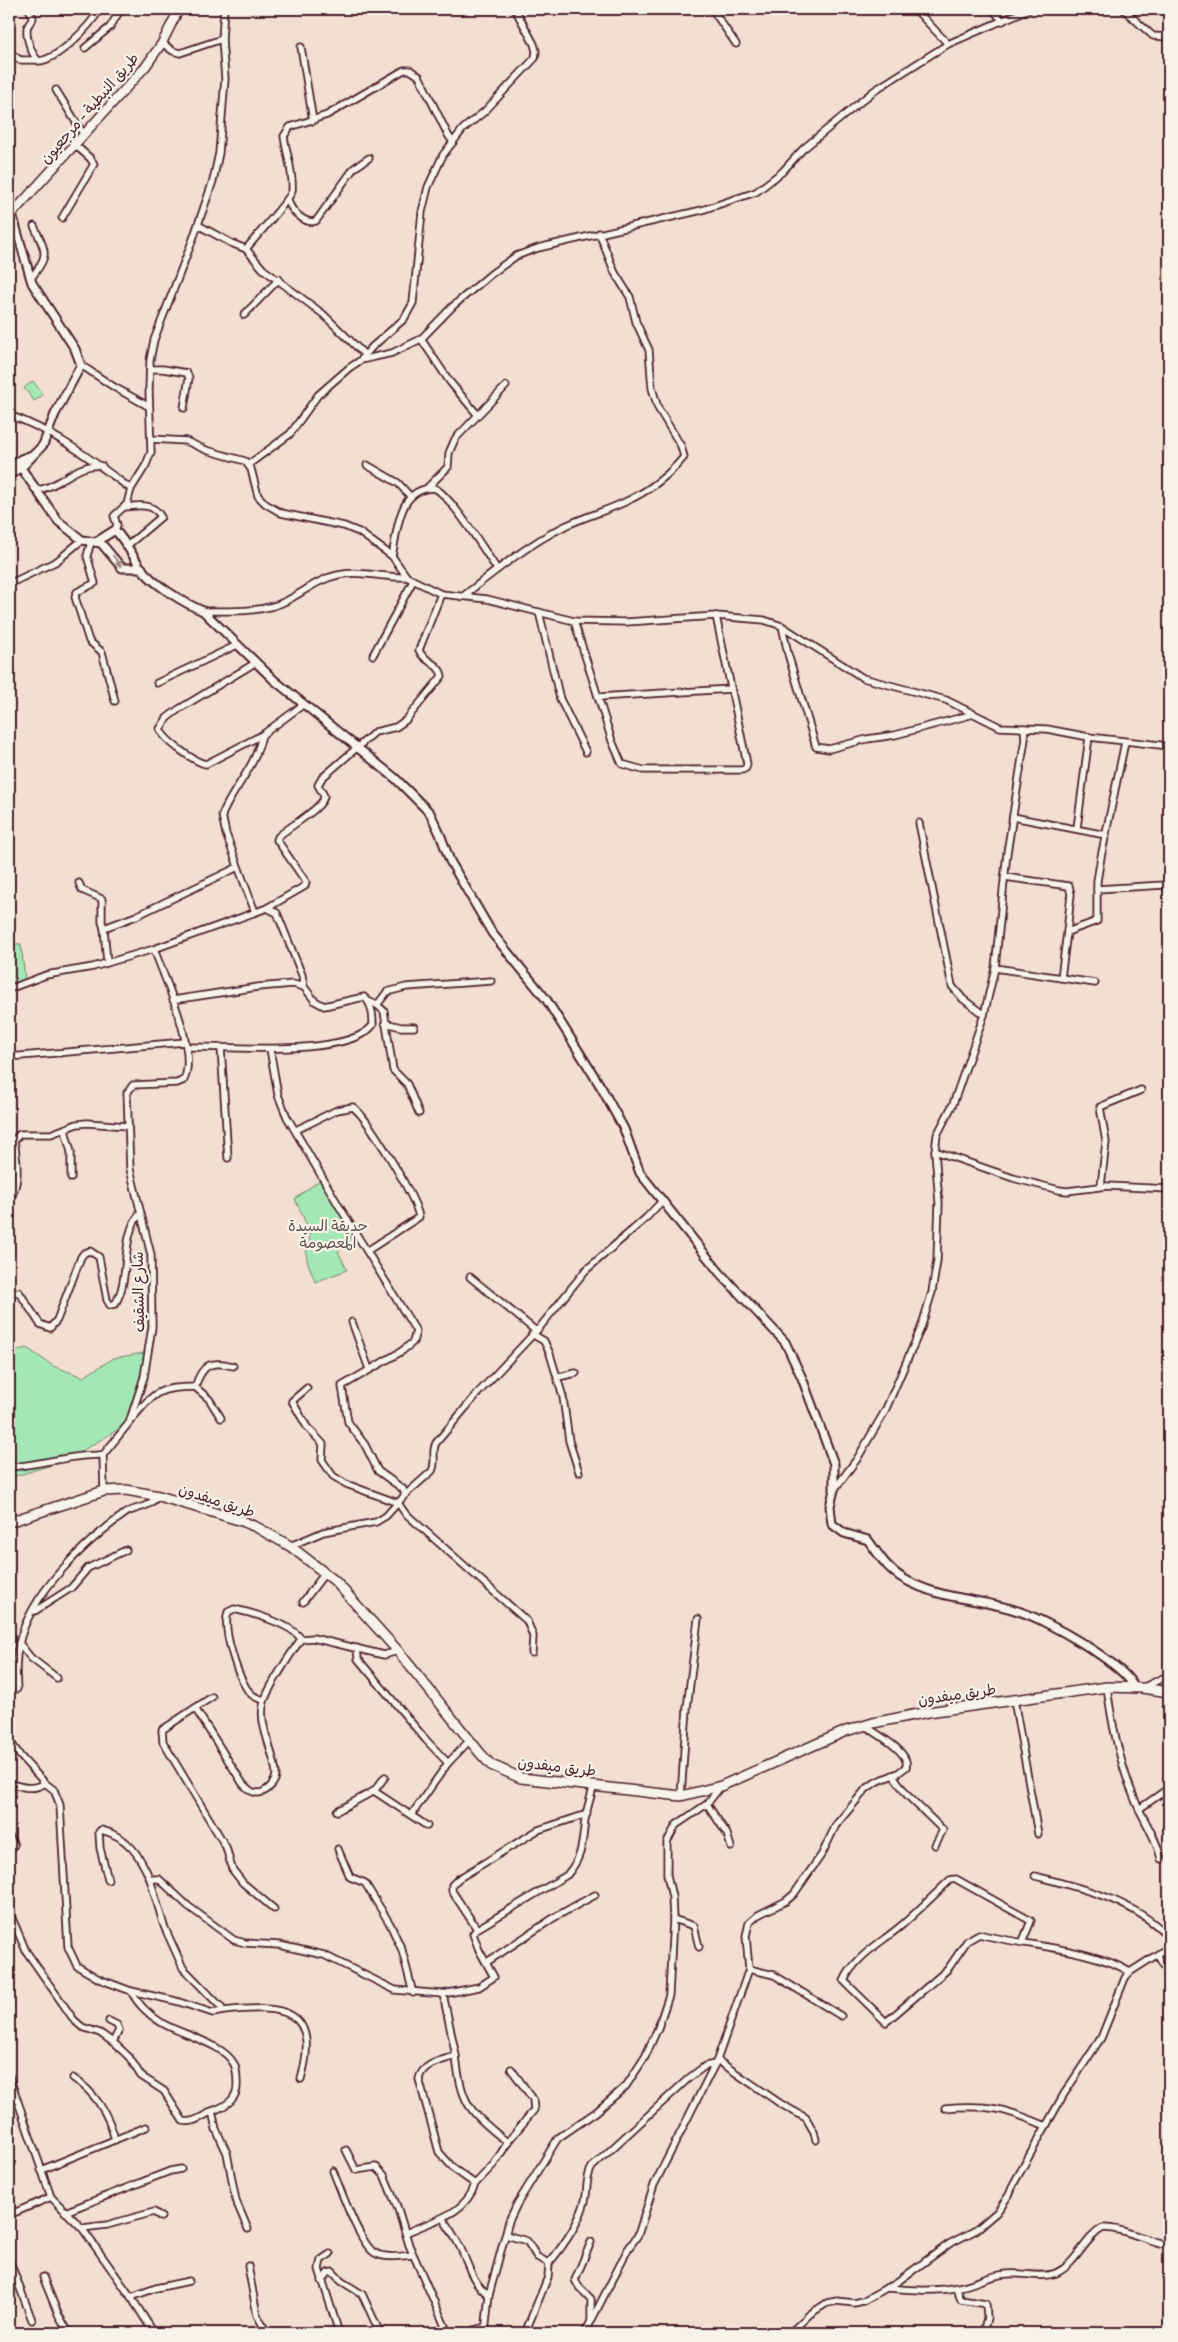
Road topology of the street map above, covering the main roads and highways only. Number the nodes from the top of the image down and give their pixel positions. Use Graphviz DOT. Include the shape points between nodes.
graph roads {
  1 [pos="179,9"];
  2 [pos="10,216"];
  3 [pos="9,1522"];
  4 [pos="1169,1692"];
  1 -- 2 [label="main road, طريق النبطية - مرجعيون" via="162,43 132,83"];
  3 -- 4 [label="main road, طريق ميفدون" via="104,1491 126,1490 159,1496 242,1521 290,1546 325,1572 398,1651 469,1742 491,1765 512,1775 544,1781 681,1796 720,1786 864,1725 928,1712 1107,1688"];
}
